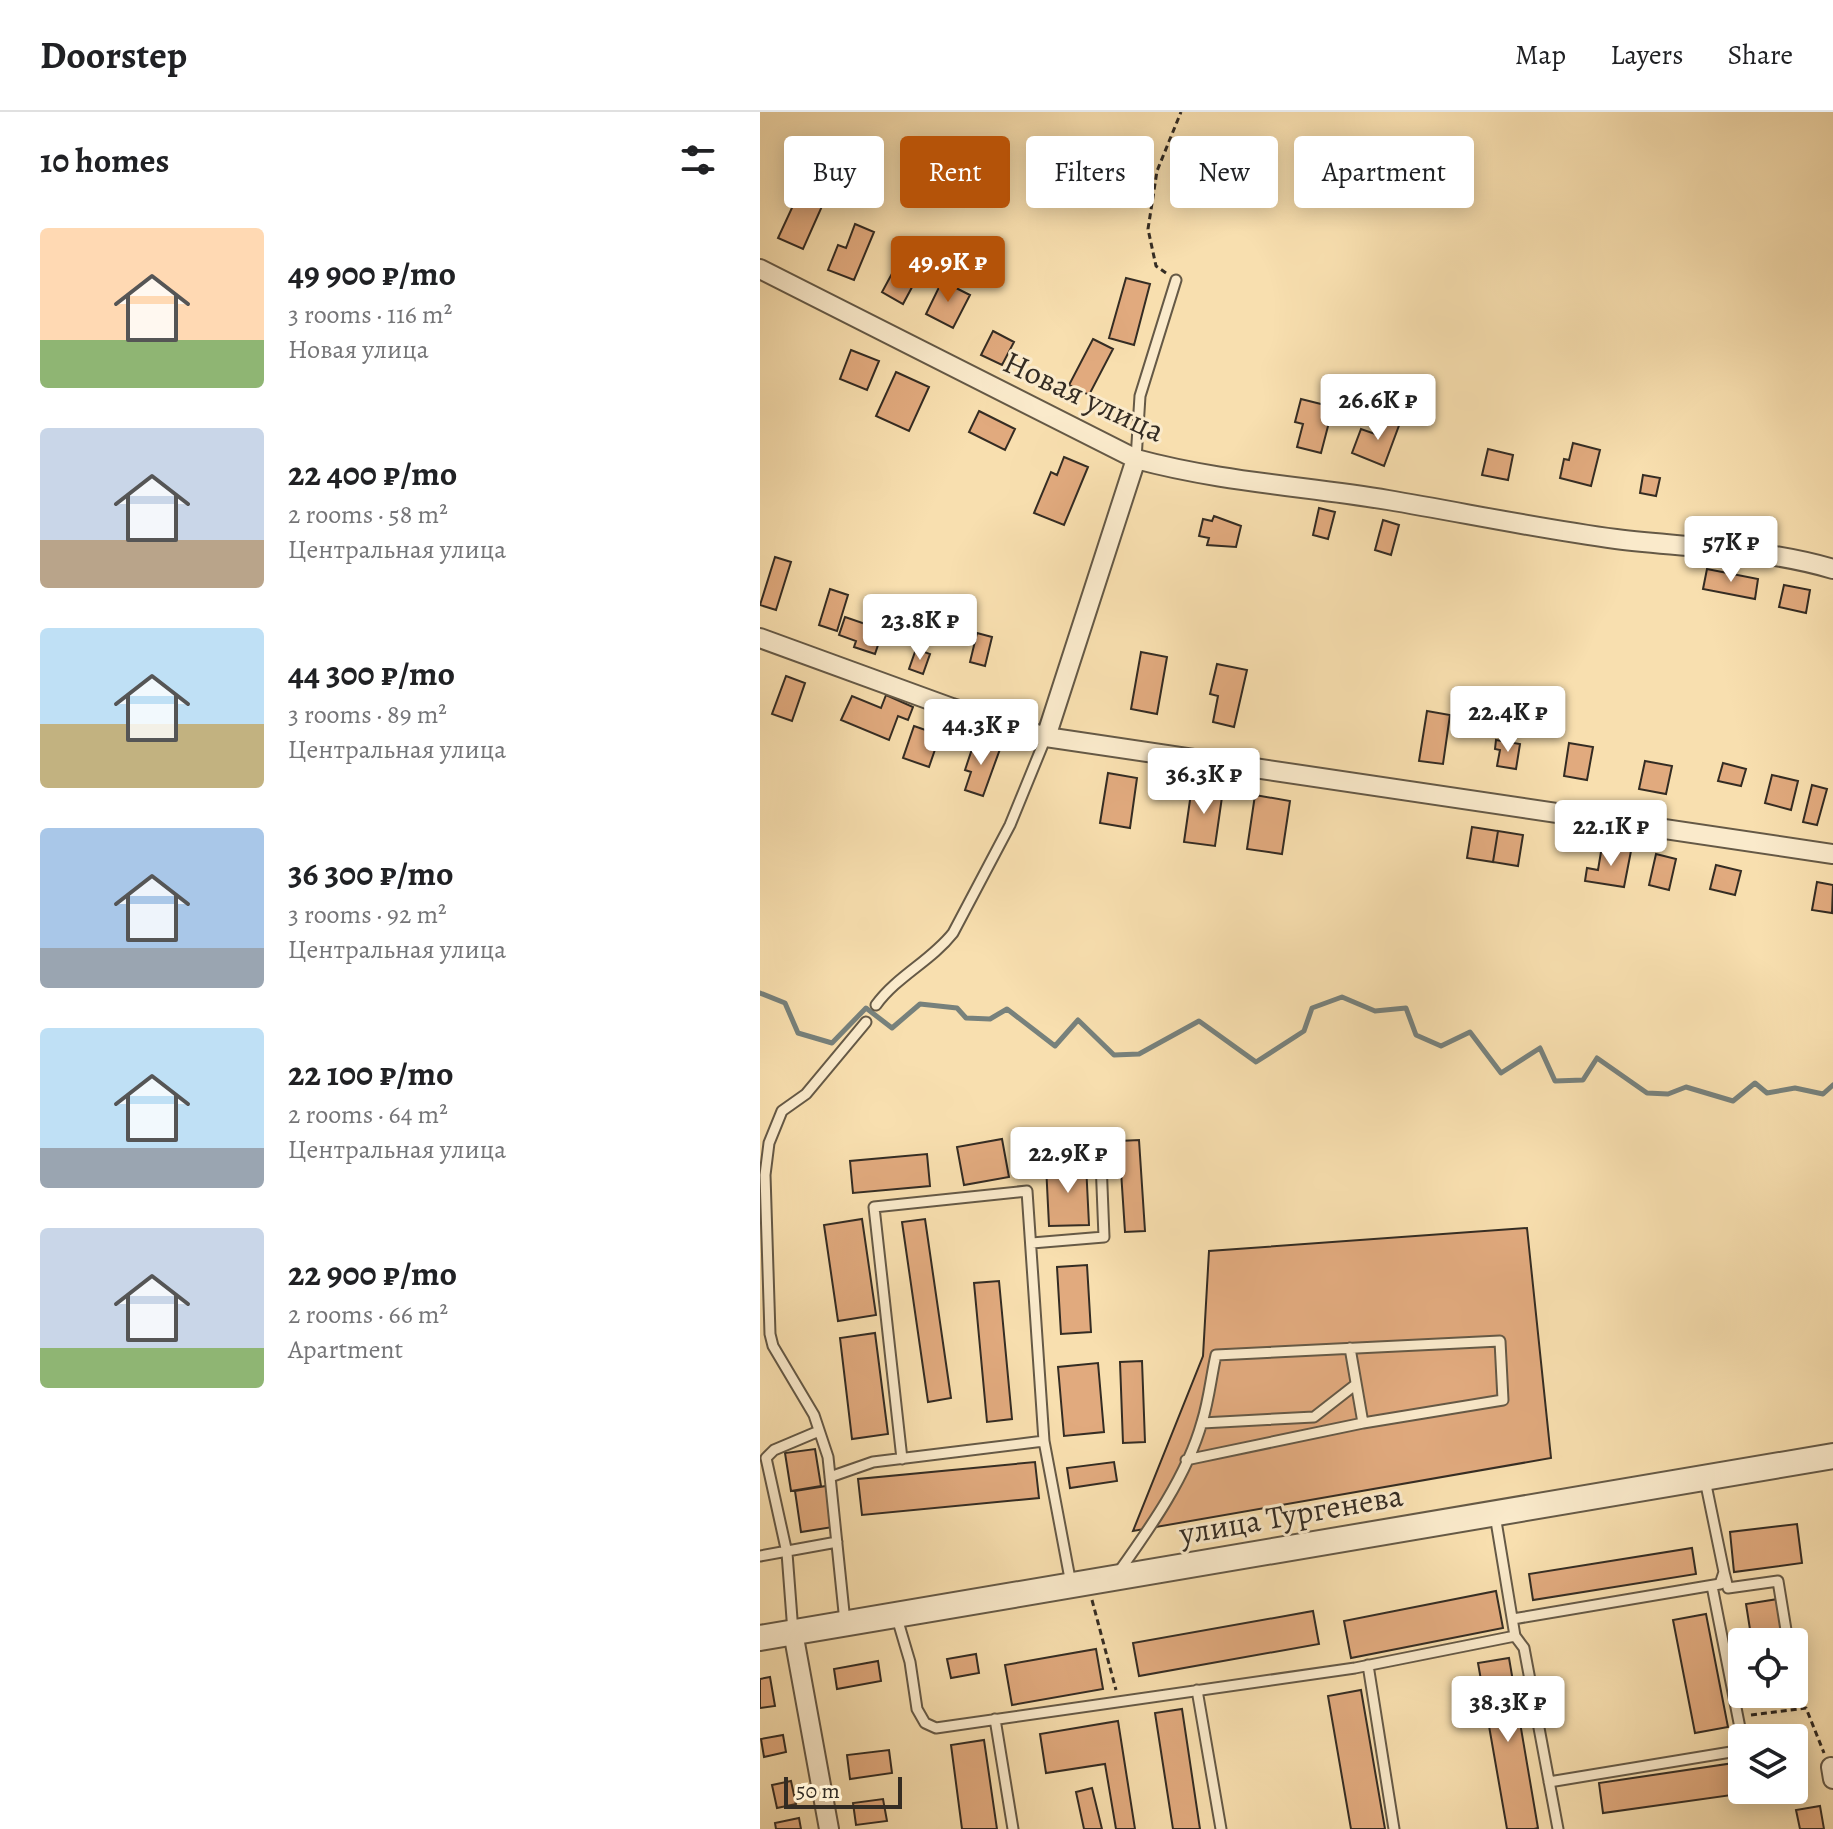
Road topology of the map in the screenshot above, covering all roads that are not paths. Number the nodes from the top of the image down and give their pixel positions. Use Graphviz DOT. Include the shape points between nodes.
graph roads {
  1 [pos="760,269"];
  2 [pos="1176,280"];
  3 [pos="1136,459"];
  4 [pos="1833,569"];
  5 [pos="760,638"];
  6 [pos="1046,737"];
  7 [pos="1833,854"];
  8 [pos="876,1005"];
  9 [pos="866,1022"];
  10 [pos="1101,1161"];
  11 [pos="1032,1243"];
  12 [pos="1350,1348"];
  13 [pos="1355,1385"];
  14 [pos="1202,1423"];
  15 [pos="1363,1423"];
  16 [pos="819,1431"];
  17 [pos="1044,1441"];
  18 [pos="1833,1456"];
  19 [pos="902,1459"];
  20 [pos="1186,1460"];
  21 [pos="1704,1476"];
  22 [pos="830,1477"];
  23 [pos="1494,1512"];
  24 [pos="837,1542"];
  25 [pos="787,1553"];
  26 [pos="760,1556"];
  27 [pos="1724,1572"];
  28 [pos="1116,1576"];
  29 [pos="1079,1583"];
  30 [pos="1712,1586"];
  31 [pos="896,1615"];
  32 [pos="1513,1619"];
  33 [pos="845,1623"];
  34 [pos="1786,1628"];
  35 [pos="793,1632"];
  36 [pos="1515,1636"];
  37 [pos="760,1638"];
  38 [pos="1368,1665"];
  39 [pos="1197,1690"];
  40 [pos="995,1719"];
  41 [pos="1739,1724"];
  42 [pos="1728,1752"];
  43 [pos="1549,1782"];
  44 [pos="829,1829"];
  45 [pos="1013,1829"];
  46 [pos="1221,1829"];
  47 [pos="1394,1829"];
  48 [pos="1558,1829"];
  1 -- 3 [label="street, Новая улица"];
  2 -- 3 [label="lane" via="1140,396"];
  3 -- 4 [label="street, Новая улица" via="1199,476 1387,500 1528,528 1744,549"];
  3 -- 6 [label="street"];
  5 -- 6 [label="street"];
  6 -- 7 [label="street"];
  6 -- 8 [label="lane" via="1010,825 953,933"];
  9 -- 16 [label="lane" via="806,1094 782,1111 769,1143 765,1175 770,1334"];
  10 -- 11 [label="lane" via="1104,1237"];
  11 -- 17 [label="lane"];
  11 -- 19 [label="lane" via="1027,1191 874,1207"];
  12 -- 13 [label="lane"];
  12 -- 14 [label="lane" via="1216,1355"];
  12 -- 15 [label="lane" via="1500,1341 1503,1400"];
  13 -- 14 [label="lane" via="1314,1417"];
  13 -- 15 [label="lane"];
  14 -- 20 [label="lane"];
  15 -- 20 [label="lane"];
  16 -- 22 [label="lane"];
  16 -- 25 [label="lane" via="766,1458"];
  17 -- 19 [label="lane"];
  17 -- 29 [label="lane"];
  18 -- 21 [label="street, улица Тургенева"];
  19 -- 22 [label="lane" via="873,1462"];
  20 -- 28 [label="lane"];
  21 -- 23 [label="street, улица Тургенева"];
  21 -- 27 [label="lane"];
  22 -- 24 [label="lane"];
  23 -- 28 [label="street, улица Тургенева"];
  23 -- 32 [label="lane"];
  24 -- 25 [label="lane"];
  24 -- 33 [label="lane"];
  25 -- 26 [label="lane"];
  25 -- 35 [label="lane"];
  27 -- 30 [label="lane" via="1720,1584"];
  27 -- 34 [label="lane" via="1728,1588 1778,1581"];
  28 -- 29 [label="street, улица Тургенева"];
  29 -- 31 [label="street, улица Тургенева"];
  30 -- 32 [label="lane"];
  30 -- 41 [label="lane"];
  31 -- 33 [label="street, улица Тургенева"];
  31 -- 40 [label="lane" via="917,1709 925,1723 936,1728"];
  32 -- 36 [label="lane"];
  33 -- 35 [label="street, улица Тургенева"];
  35 -- 37 [label="street, улица Тургенева"];
  35 -- 44 [label="street"];
  36 -- 38 [label="lane"];
  36 -- 43 [label="lane" via="1524,1648"];
  38 -- 39 [label="lane"];
  38 -- 47 [label="lane"];
  39 -- 40 [label="lane"];
  39 -- 46 [label="lane"];
  40 -- 45 [label="lane"];
  42 -- 43 [label="lane"];
  43 -- 48 [label="lane"];
}
